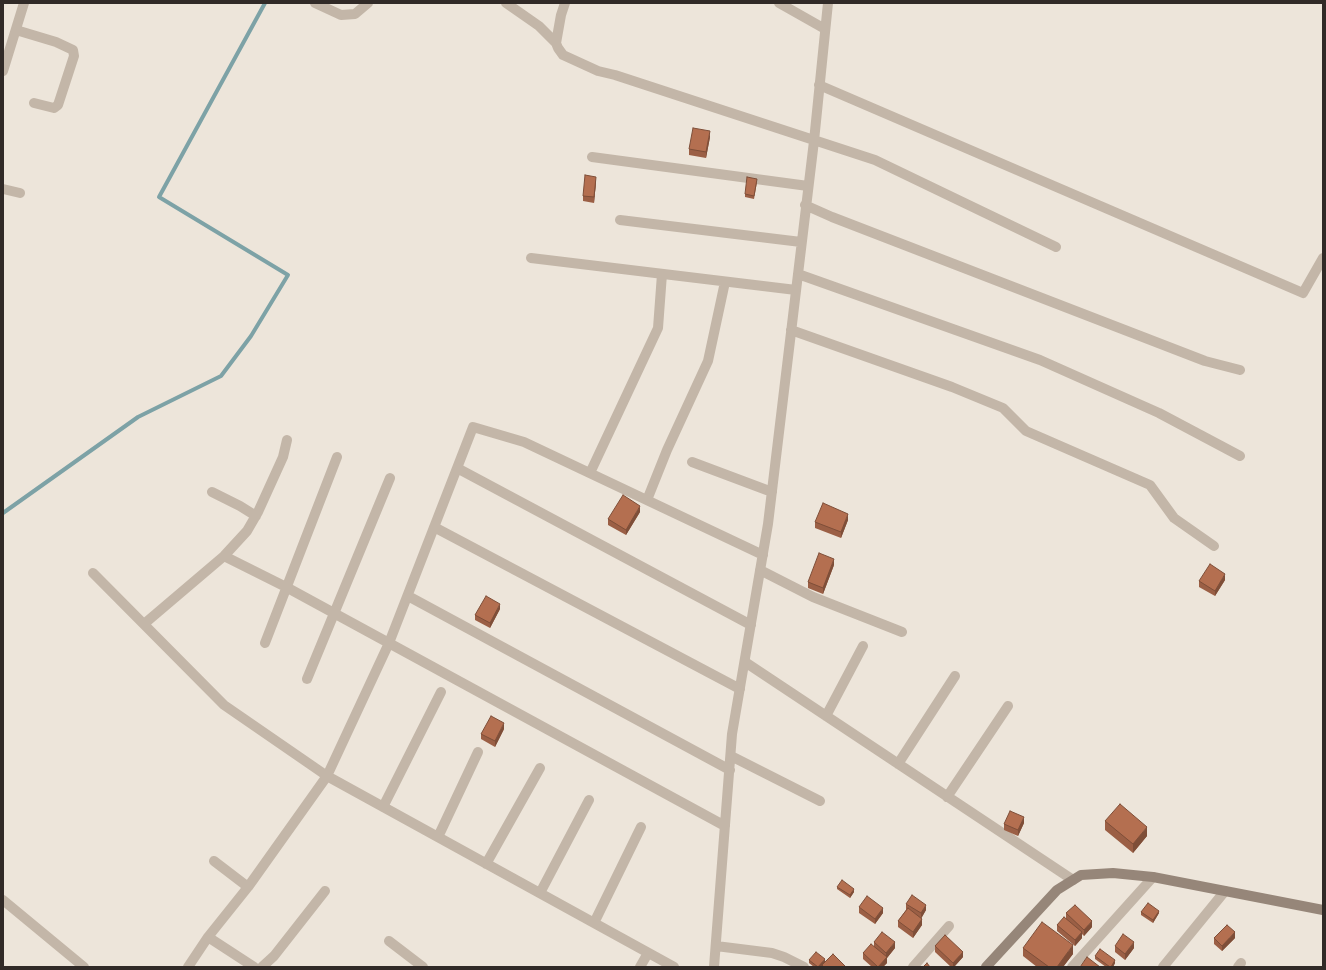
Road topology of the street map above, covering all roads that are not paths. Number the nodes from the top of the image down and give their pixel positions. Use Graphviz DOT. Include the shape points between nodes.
graph roads {
  1 [pos="24,3"];
  2 [pos="315,3"];
  3 [pos="368,3"];
  4 [pos="506,3"];
  5 [pos="565,3"];
  6 [pos="779,3"];
  7 [pos="828,3"];
  8 [pos="825,29"];
  9 [pos="16,30"];
  10 [pos="556,43"];
  11 [pos="3,71"];
  12 [pos="819,85"];
  13 [pos="34,103"];
  14 [pos="814,141"];
  15 [pos="592,157"];
  16 [pos="808,186"];
  17 [pos="3,189"];
  18 [pos="20,193"];
  19 [pos="805,206"];
  20 [pos="620,220"];
  21 [pos="802,242"];
  22 [pos="1056,247"];
  23 [pos="531,258"];
  24 [pos="1323,258"];
  25 [pos="662,274"];
  26 [pos="798,274"];
  27 [pos="725,282"];
  28 [pos="796,290"];
  29 [pos="791,330"];
  30 [pos="1240,370"];
  31 [pos="287,440"];
  32 [pos="1240,456"];
  33 [pos="337,457"];
  34 [pos="692,462"];
  35 [pos="457,468"];
  36 [pos="590,472"];
  37 [pos="390,478"];
  38 [pos="212,492"];
  39 [pos="772,492"];
  40 [pos="647,500"];
  41 [pos="256,516"];
  42 [pos="434,528"];
  43 [pos="1214,546"];
  44 [pos="763,555"];
  45 [pos="224,556"];
  46 [pos="760,570"];
  47 [pos="93,573"];
  48 [pos="286,587"];
  49 [pos="408,596"];
  50 [pos="334,613"];
  51 [pos="144,624"];
  52 [pos="751,625"];
  53 [pos="902,632"];
  54 [pos="265,643"];
  55 [pos="389,643"];
  56 [pos="864,646"];
  57 [pos="745,662"];
  58 [pos="955,676"];
  59 [pos="307,679"];
  60 [pos="740,689"];
  61 [pos="441,692"];
  62 [pos="1008,706"];
  63 [pos="826,716"];
  64 [pos="478,752"];
  65 [pos="731,756"];
  66 [pos="898,764"];
  67 [pos="540,768"];
  68 [pos="730,770"];
  69 [pos="327,776"];
  70 [pos="946,796"];
  71 [pos="589,800"];
  72 [pos="820,801"];
  73 [pos="383,807"];
  74 [pos="725,826"];
  75 [pos="641,827"];
  76 [pos="438,838"];
  77 [pos="214,861"];
  78 [pos="486,864"];
  79 [pos="1153,877"];
  80 [pos="1073,880"];
  81 [pos="248,887"];
  82 [pos="325,891"];
  83 [pos="1225,891"];
  84 [pos="540,894"];
  85 [pos="3,900"];
  86 [pos="1323,910"];
  87 [pos="594,923"];
  88 [pos="949,926"];
  89 [pos="208,937"];
  90 [pos="389,941"];
  91 [pos="716,946"];
  92 [pos="648,953"];
  93 [pos="84,967"];
  94 [pos="188,967"];
  95 [pos="254,967"];
  96 [pos="262,967"];
  97 [pos="423,967"];
  98 [pos="640,967"];
  99 [pos="674,967"];
  100 [pos="714,967"];
  101 [pos="804,967"];
  102 [pos="913,967"];
  103 [pos="986,967"];
  104 [pos="1072,967"];
  105 [pos="1163,967"];
  1 -- 9 [label="street"];
  2 -- 3 [label="street" via="342,15 355,14"];
  4 -- 10 [label="street" via="539,26"];
  5 -- 10 [label="street"];
  6 -- 8 [label="street"];
  7 -- 8 [label="street"];
  8 -- 12 [label="street"];
  9 -- 11 [label="street"];
  9 -- 13 [label="street" via="73,50 74,56 58,105 54,108"];
  10 -- 14 [label="street" via="563,54 598,71"];
  12 -- 14 [label="street"];
  12 -- 24 [label="street" via="1303,293"];
  14 -- 16 [label="street"];
  14 -- 22 [label="street" via="875,160"];
  15 -- 16 [label="street"];
  16 -- 19 [label="street"];
  17 -- 18 [label="street"];
  19 -- 21 [label="street"];
  19 -- 30 [label="street" via="1206,361"];
  20 -- 21 [label="street"];
  21 -- 26 [label="street"];
  23 -- 25 [label="street"];
  25 -- 27 [label="street"];
  25 -- 36 [label="street" via="658,328"];
  26 -- 28 [label="street"];
  26 -- 32 [label="street" via="1040,360 1160,413"];
  27 -- 28 [label="street"];
  27 -- 40 [label="street" via="708,361"];
  28 -- 29 [label="street"];
  29 -- 39 [label="street"];
  29 -- 43 [label="street" via="952,387 1003,408 1026,431 1150,485 1174,518"];
  31 -- 41 [label="street" via="283,457"];
  33 -- 48 [label="street"];
  34 -- 39 [label="street"];
  35 -- 36 [label="street" via="473,427 524,442"];
  35 -- 42 [label="street"];
  35 -- 52 [label="street"];
  36 -- 40 [label="street"];
  37 -- 50 [label="street"];
  38 -- 41 [label="street"];
  39 -- 44 [label="street"];
  40 -- 44 [label="street"];
  41 -- 45 [label="street" via="247,531"];
  42 -- 49 [label="street"];
  42 -- 60 [label="street"];
  44 -- 46 [label="street"];
  45 -- 48 [label="street"];
  45 -- 51 [label="street"];
  46 -- 52 [label="street"];
  46 -- 53 [label="street" via="813,597"];
  47 -- 51 [label="street"];
  48 -- 50 [label="street"];
  48 -- 54 [label="street"];
  49 -- 55 [label="street"];
  49 -- 68 [label="street"];
  50 -- 55 [label="street"];
  50 -- 59 [label="street"];
  51 -- 69 [label="street" via="224,705"];
  52 -- 57 [label="street"];
  55 -- 69 [label="street"];
  55 -- 74 [label="street"];
  56 -- 63 [label="street"];
  57 -- 60 [label="street"];
  57 -- 63 [label="street"];
  58 -- 66 [label="street"];
  60 -- 65 [label="street"];
  61 -- 73 [label="street"];
  62 -- 70 [label="street"];
  63 -- 66 [label="street"];
  64 -- 76 [label="street"];
  65 -- 68 [label="street"];
  65 -- 72 [label="street"];
  66 -- 70 [label="street"];
  67 -- 78 [label="street"];
  68 -- 74 [label="street"];
  69 -- 73 [label="street"];
  69 -- 81 [label="street"];
  70 -- 80 [label="street"];
  71 -- 84 [label="street"];
  73 -- 76 [label="street"];
  74 -- 91 [label="street"];
  75 -- 87 [label="street"];
  76 -- 78 [label="street"];
  77 -- 81 [label="street"];
  78 -- 84 [label="street"];
  79 -- 80 [label="street" via="1113,873 1081,875"];
  79 -- 83 [label="street"];
  79 -- 104 [label="street"];
  80 -- 103 [label="street" via="1057,890"];
  81 -- 89 [label="street"];
  82 -- 96 [label="street" via="274,956"];
  83 -- 86 [label="street"];
  83 -- 105 [label="street"];
  84 -- 87 [label="street"];
  85 -- 93 [label="street"];
  87 -- 92 [label="street"];
  88 -- 102 [label="street"];
  89 -- 94 [label="street"];
  89 -- 95 [label="street"];
  90 -- 97 [label="street"];
  91 -- 100 [label="street"];
  91 -- 101 [label="street" via="772,953"];
  92 -- 98 [label="street"];
  92 -- 99 [label="street"];
}
